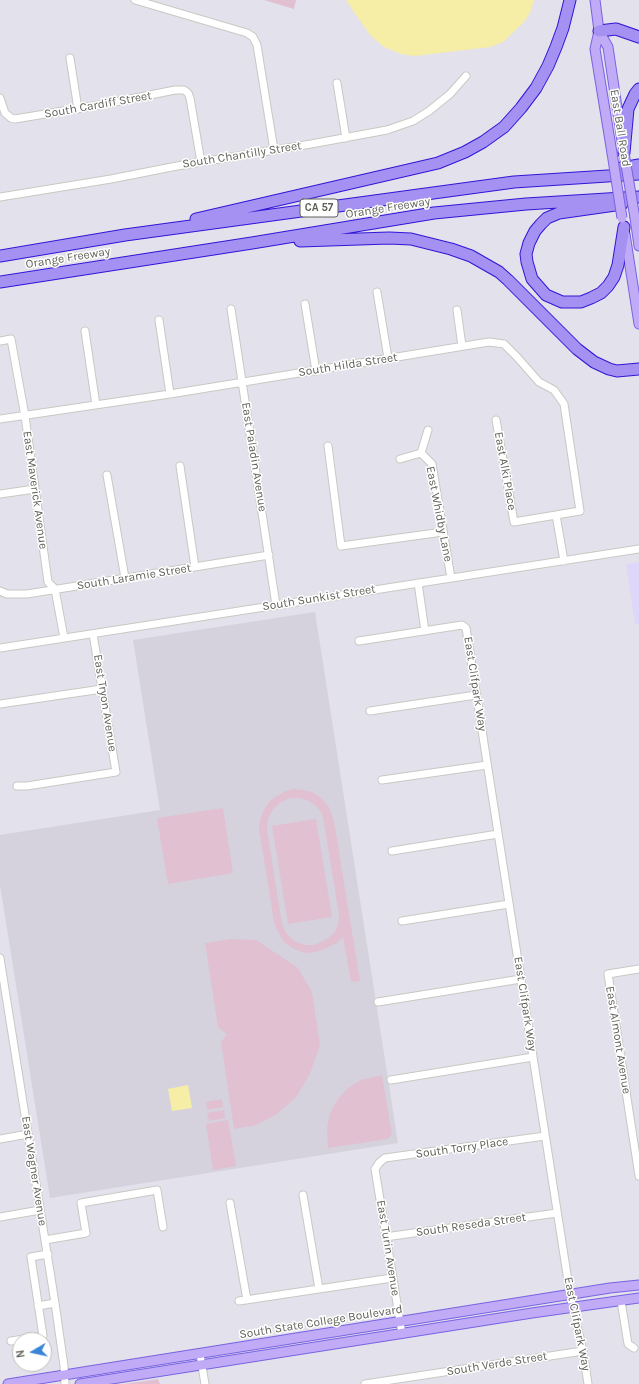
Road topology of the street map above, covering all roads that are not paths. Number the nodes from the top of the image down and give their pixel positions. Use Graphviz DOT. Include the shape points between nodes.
graph roads {
  1 [pos="134,0"];
  2 [pos="570,0"];
  3 [pos="595,0"];
  4 [pos="599,31"];
  5 [pos="639,37"];
  6 [pos="70,58"];
  7 [pos="466,76"];
  8 [pos="337,84"];
  9 [pos="639,89"];
  10 [pos="0,98"];
  11 [pos="78,109"];
  12 [pos="346,138"];
  13 [pos="274,150"];
  14 [pos="624,153"];
  15 [pos="201,162"];
  16 [pos="639,165"];
  17 [pos="639,174"];
  18 [pos="514,182"];
  19 [pos="0,196"];
  20 [pos="639,197"];
  21 [pos="639,202"];
  22 [pos="623,223"];
  23 [pos="125,235"];
  24 [pos="252,243"];
  25 [pos="639,246"];
  26 [pos="0,256"];
  27 [pos="0,282"];
  28 [pos="377,292"];
  29 [pos="305,304"];
  30 [pos="232,309"];
  31 [pos="457,310"];
  32 [pos="159,320"];
  33 [pos="639,324"];
  34 [pos="85,331"];
  35 [pos="0,341"];
  36 [pos="462,346"];
  37 [pos="388,358"];
  38 [pos="639,370"];
  39 [pos="316,371"];
  40 [pos="242,381"];
  41 [pos="170,394"];
  42 [pos="96,405"];
  43 [pos="24,416"];
  44 [pos="0,419"];
  45 [pos="496,420"];
  46 [pos="428,430"];
  47 [pos="328,446"];
  48 [pos="421,453"];
  49 [pos="400,459"];
  50 [pos="180,466"];
  51 [pos="107,475"];
  52 [pos="35,489"];
  53 [pos="0,494"];
  54 [pos="556,515"];
  55 [pos="443,532"];
  56 [pos="639,549"];
  57 [pos="269,555"];
  58 [pos="564,560"];
  59 [pos="195,567"];
  60 [pos="125,578"];
  61 [pos="451,578"];
  62 [pos="418,583"];
  63 [pos="55,590"];
  64 [pos="0,591"];
  65 [pos="276,605"];
  66 [pos="425,631"];
  67 [pos="93,634"];
  68 [pos="64,638"];
  69 [pos="359,641"];
  70 [pos="0,648"];
  71 [pos="102,689"];
  72 [pos="476,695"];
  73 [pos="0,704"];
  74 [pos="370,711"];
  75 [pos="487,765"];
  76 [pos="382,780"];
  77 [pos="17,786"];
  78 [pos="498,834"];
  79 [pos="392,851"];
  80 [pos="509,904"];
  81 [pos="402,921"];
  82 [pos="0,958"];
  83 [pos="639,969"];
  84 [pos="521,980"];
  85 [pos="378,1002"];
  86 [pos="533,1057"];
  87 [pos="391,1080"];
  88 [pos="28,1134"];
  89 [pos="545,1136"];
  90 [pos="0,1139"];
  91 [pos="380,1162"];
  92 [pos="639,1176"];
  93 [pos="303,1195"];
  94 [pos="230,1203"];
  95 [pos="40,1210"];
  96 [pos="557,1212"];
  97 [pos="0,1217"];
  98 [pos="163,1227"];
  99 [pos="386,1237"];
  100 [pos="45,1240"];
  101 [pos="48,1254"];
  102 [pos="392,1278"];
  103 [pos="639,1285"];
  104 [pos="319,1289"];
  105 [pos="570,1294"];
  106 [pos="639,1298"];
  107 [pos="247,1300"];
  108 [pos="239,1301"];
  109 [pos="621,1301"];
  110 [pos="56,1303"];
  111 [pos="38,1306"];
  112 [pos="572,1308"];
  113 [pos="399,1322"];
  114 [pos="402,1334"];
  115 [pos="11,1341"];
  116 [pos="634,1348"];
  117 [pos="583,1351"];
  118 [pos="200,1354"];
  119 [pos="202,1365"];
  120 [pos="64,1379"];
  121 [pos="8,1384"];
  122 [pos="80,1384"];
  123 [pos="205,1384"];
  124 [pos="364,1384"];
  125 [pos="588,1384"];
  1 -- 13 [label="street" via="247,33 255,39"];
  2 -- 23 [label="highway" via="556,47 536,88 504,127 465,152 438,163"];
  3 -- 4 [label="main road, East Ball Road"];
  4 -- 5 [label="highway" via="616,29"];
  4 -- 14 [label="main road, East Ball Road" via="608,47"];
  4 -- 22 [label="main road, East Ball Road, bridge" via="596,49"];
  6 -- 11 [label="street"];
  7 -- 12 [label="street, South Chantilly Street" via="444,101 413,121 391,129"];
  8 -- 12 [label="street"];
  9 -- 14 [label="highway" via="628,109"];
  10 -- 11 [label="street, South Cardiff Street" via="3,111 15,119"];
  11 -- 15 [label="street, South Cardiff Street" via="174,90 186,91 190,95"];
  12 -- 13 [label="street, South Chantilly Street"];
  13 -- 15 [label="street, South Chantilly Street"];
  14 -- 25 [label="main road, East Ball Road, bridge"];
  15 -- 19 [label="street, South Chantilly Street"];
  16 -- 18 [label="highway"];
  17 -- 18 [label="highway, Orange Freeway / CA 57"];
  18 -- 23 [label="highway, Orange Freeway / CA 57"];
  20 -- 24 [label="highway, Orange Freeway / CA 57" via="434,213"];
  21 -- 22 [label="highway" via="559,213 548,218 535,231 526,254 532,279 546,295 562,302 581,302 602,293 614,277 618,265"];
  22 -- 33 [label="main road, East Ball Road"];
  23 -- 26 [label="highway, Orange Freeway / CA 57"];
  24 -- 27 [label="highway, Orange Freeway / CA 57"];
  24 -- 38 [label="highway" via="389,238 451,248 499,272 577,349 594,362 609,370"];
  28 -- 37 [label="street"];
  29 -- 39 [label="street"];
  30 -- 40 [label="street, East Paladin Avenue"];
  31 -- 36 [label="street"];
  32 -- 41 [label="street"];
  34 -- 42 [label="street"];
  35 -- 43 [label="street, East Maverick Avenue" via="11,339"];
  36 -- 37 [label="street, South Hilda Street"];
  36 -- 54 [label="street, South Hilda Street" via="489,342 504,344 539,382 554,390 564,404 580,511"];
  37 -- 39 [label="street, South Hilda Street"];
  39 -- 40 [label="street, South Hilda Street"];
  40 -- 41 [label="street, South Hilda Street"];
  40 -- 57 [label="street, East Paladin Avenue"];
  41 -- 42 [label="street, South Hilda Street"];
  42 -- 43 [label="street, South Hilda Street"];
  43 -- 44 [label="street, South Hilda Street"];
  43 -- 52 [label="street, East Maverick Avenue"];
  45 -- 54 [label="street, East Alki Place" via="514,522"];
  46 -- 48 [label="street"];
  47 -- 55 [label="street" via="342,546"];
  48 -- 49 [label="street"];
  48 -- 55 [label="street, East Whidby Lane" via="432,464"];
  50 -- 59 [label="street"];
  51 -- 60 [label="street"];
  52 -- 53 [label="street"];
  52 -- 63 [label="street, East Maverick Avenue" via="48,582"];
  54 -- 58 [label="street"];
  55 -- 61 [label="street, East Whidby Lane"];
  56 -- 58 [label="street, South Sunkist Street"];
  57 -- 59 [label="street, South Laramie Street"];
  57 -- 65 [label="street, East Paladin Avenue"];
  58 -- 61 [label="street, South Sunkist Street"];
  59 -- 60 [label="street, South Laramie Street"];
  60 -- 63 [label="street, South Laramie Street"];
  61 -- 62 [label="street, South Sunkist Street"];
  62 -- 65 [label="street, South Sunkist Street"];
  62 -- 66 [label="street"];
  63 -- 64 [label="street, South Laramie Street" via="27,594 7,594"];
  63 -- 68 [label="street, East Maverick Avenue"];
  65 -- 67 [label="street, South Sunkist Street"];
  66 -- 69 [label="street"];
  66 -- 72 [label="street, East Clifpark Way" via="462,625 466,628"];
  67 -- 68 [label="street, South Sunkist Street"];
  67 -- 71 [label="street, East Tryon Avenue"];
  68 -- 70 [label="street, South Sunkist Street"];
  71 -- 73 [label="street"];
  71 -- 77 [label="street, East Tryon Avenue" via="116,772"];
  72 -- 74 [label="street"];
  72 -- 75 [label="street, East Clifpark Way"];
  75 -- 76 [label="street"];
  75 -- 78 [label="street, East Clifpark Way"];
  78 -- 79 [label="street"];
  78 -- 80 [label="street, East Clifpark Way"];
  80 -- 81 [label="street"];
  80 -- 84 [label="street, East Clifpark Way"];
  82 -- 88 [label="street, East Wagner Avenue"];
  83 -- 92 [label="street, East Almont Avenue" via="608,974"];
  84 -- 85 [label="street"];
  84 -- 86 [label="street, East Clifpark Way"];
  86 -- 87 [label="street"];
  86 -- 89 [label="street, East Clifpark Way"];
  88 -- 90 [label="street"];
  88 -- 95 [label="street, East Wagner Avenue"];
  89 -- 91 [label="street, South Torry Place" via="385,1158"];
  89 -- 96 [label="street, East Clifpark Way"];
  91 -- 99 [label="street, East Turin Avenue" via="375,1168"];
  93 -- 104 [label="street"];
  94 -- 107 [label="street"];
  95 -- 97 [label="street"];
  95 -- 100 [label="street, East Wagner Avenue"];
  96 -- 99 [label="street, South Reseda Street"];
  96 -- 105 [label="street, East Clifpark Way"];
  98 -- 100 [label="street" via="157,1190 81,1203 86,1234"];
  99 -- 102 [label="street, East Turin Avenue"];
  100 -- 101 [label="street, East Wagner Avenue"];
  101 -- 110 [label="street, East Wagner Avenue"];
  101 -- 111 [label="street" via="31,1257"];
  102 -- 104 [label="street"];
  102 -- 113 [label="street, East Turin Avenue"];
  103 -- 105 [label="main road, South State College Boulevard"];
  104 -- 107 [label="street"];
  105 -- 112 [label="street, East Clifpark Way"];
  105 -- 113 [label="main road, South State College Boulevard"];
  106 -- 109 [label="main road, South State College Boulevard"];
  107 -- 108 [label="street"];
  109 -- 112 [label="main road, South State College Boulevard"];
  109 -- 116 [label="street" via="628,1344"];
  110 -- 111 [label="street"];
  110 -- 120 [label="street, East Wagner Avenue"];
  111 -- 115 [label="street" via="42,1336"];
  112 -- 114 [label="main road, South State College Boulevard"];
  112 -- 117 [label="street, East Clifpark Way"];
  113 -- 114 [label="street, East Turin Avenue"];
  113 -- 118 [label="main road, South State College Boulevard"];
  114 -- 119 [label="main road, South State College Boulevard"];
  117 -- 124 [label="street, South Verde Street"];
  117 -- 125 [label="street, East Clifpark Way"];
  118 -- 119 [label="street"];
  118 -- 120 [label="main road, South State College Boulevard"];
  119 -- 122 [label="main road, South State College Boulevard"];
  119 -- 123 [label="street"];
  120 -- 121 [label="main road, South State College Boulevard"];
}
